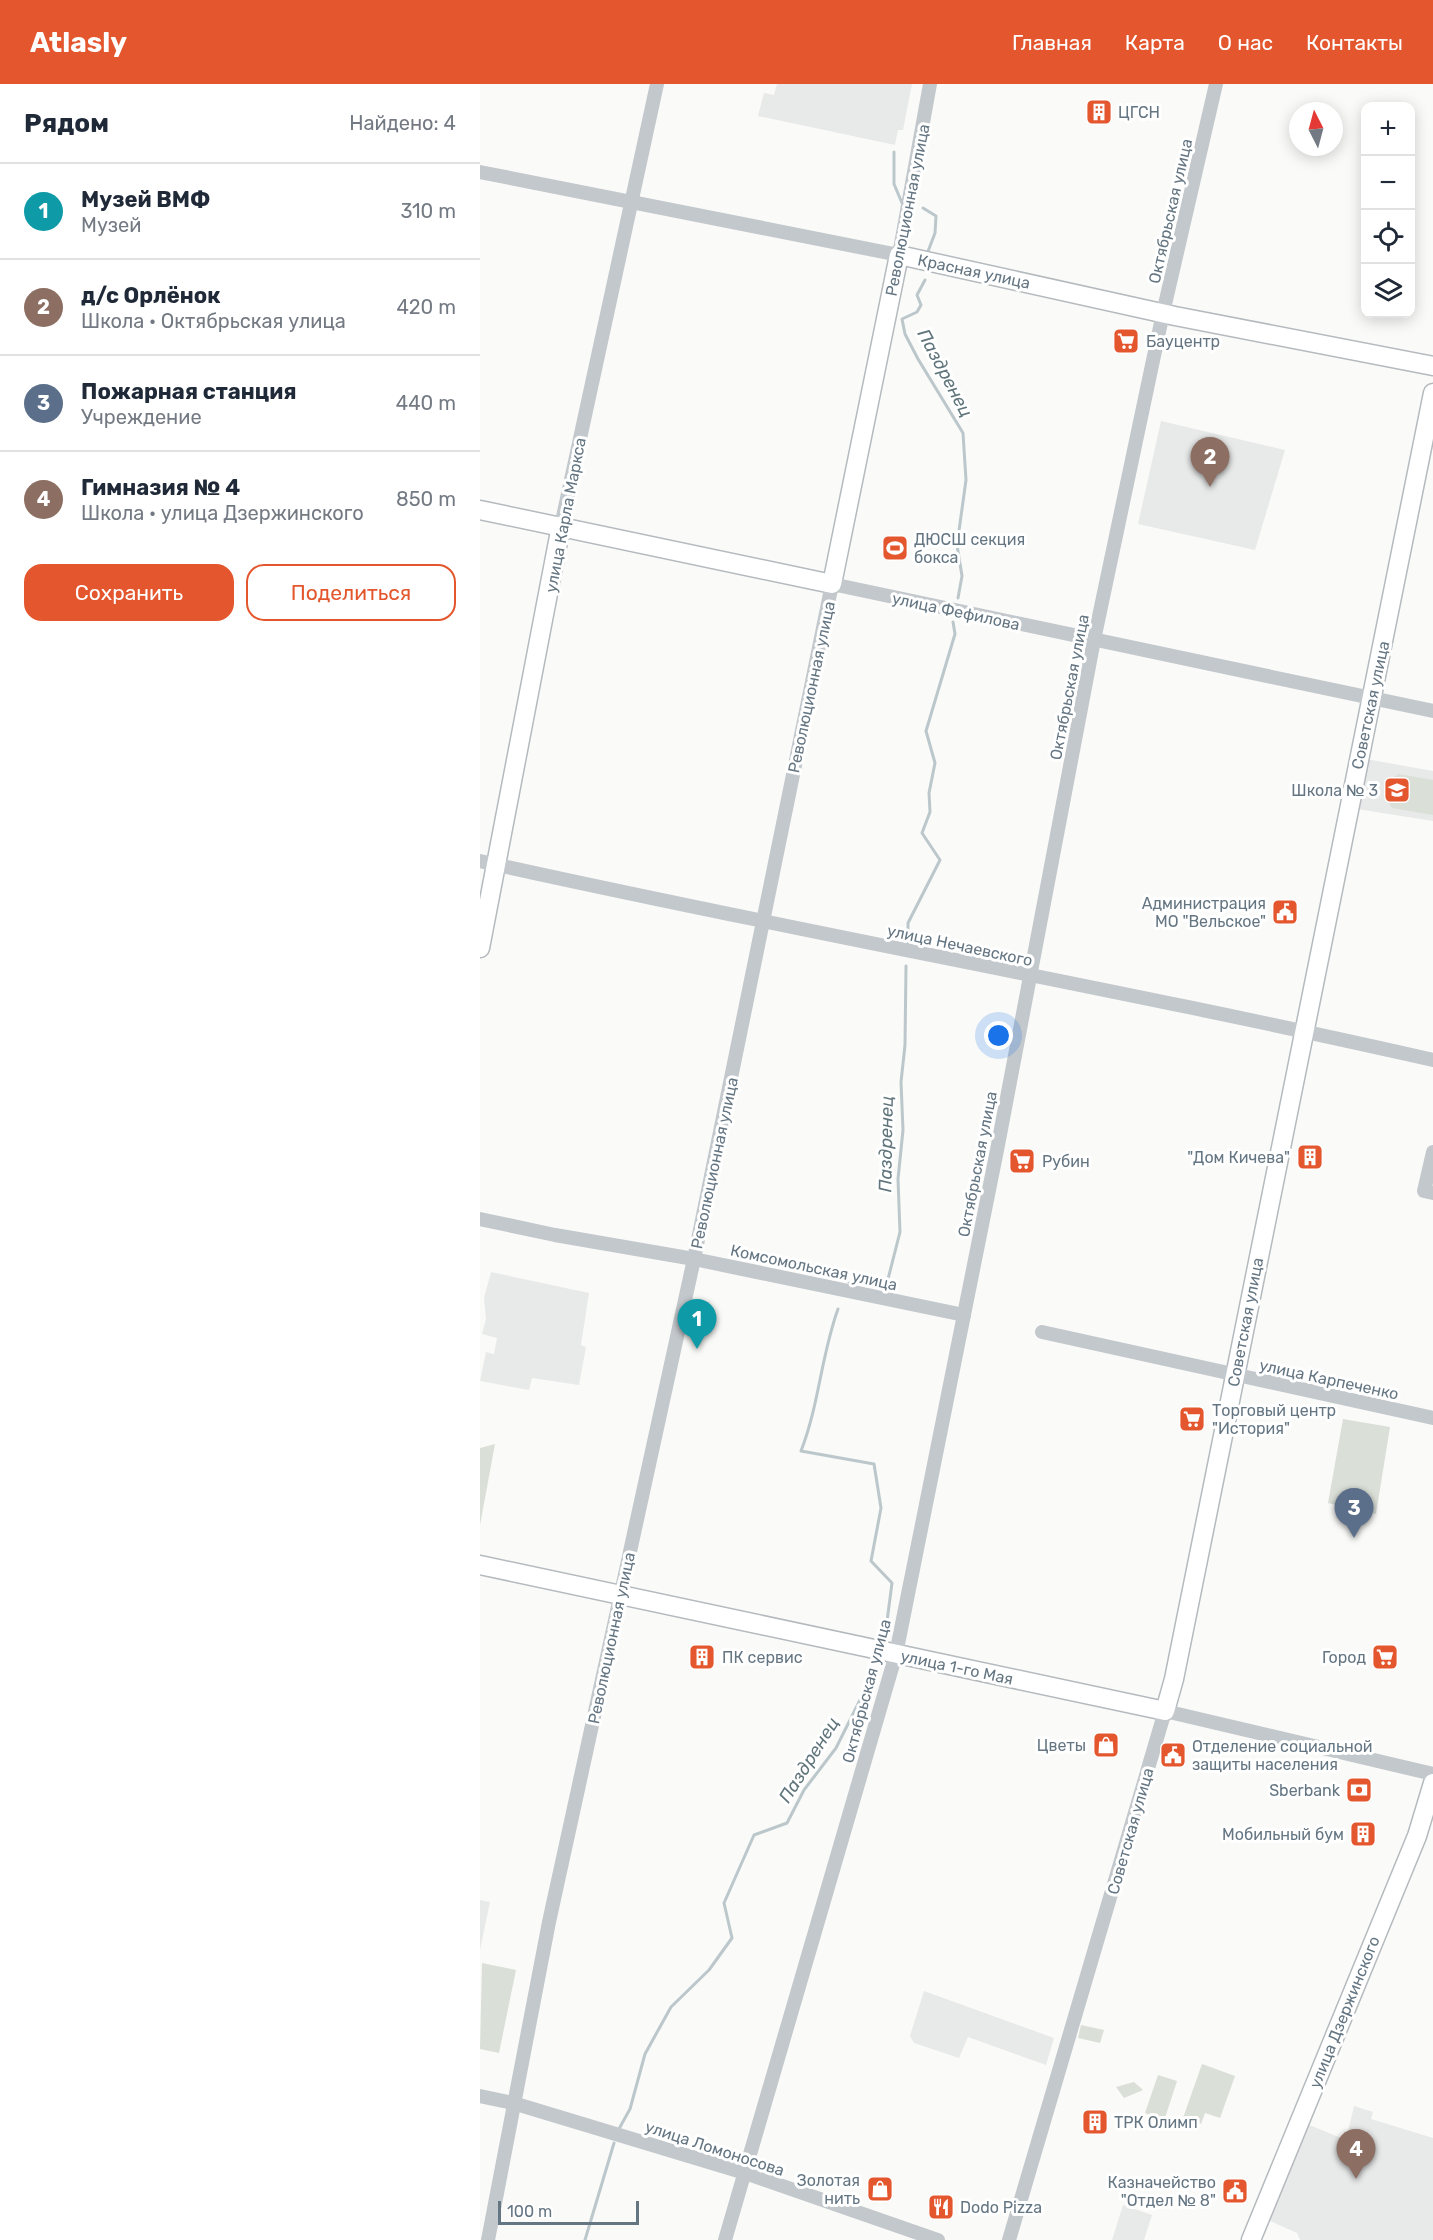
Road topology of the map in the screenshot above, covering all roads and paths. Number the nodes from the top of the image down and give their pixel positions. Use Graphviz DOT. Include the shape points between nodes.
graph roads {
  1 [pos="930,84"];
  2 [pos="1216,84"];
  3 [pos="655,85"];
  4 [pos="480,172"];
  5 [pos="630,204"];
  6 [pos="899,255"];
  7 [pos="1163,313"];
  8 [pos="1433,366"];
  9 [pos="1433,393"];
  10 [pos="480,510"];
  11 [pos="561,526"];
  12 [pos="832,584"];
  13 [pos="1094,640"];
  14 [pos="1372,698"];
  15 [pos="1433,711"];
  16 [pos="489,862"];
  17 [pos="764,921"];
  18 [pos="480,948"];
  19 [pos="1029,977"];
  20 [pos="1302,1030"];
  21 [pos="1433,1060"];
  22 [pos="1433,1152"];
  23 [pos="1433,1193"];
  24 [pos="480,1219"];
  25 [pos="694,1259"];
  26 [pos="964,1315"];
  27 [pos="1042,1332"];
  28 [pos="1234,1376"];
  29 [pos="1433,1418"];
  30 [pos="480,1564"];
  31 [pos="620,1594"];
  32 [pos="896,1654"];
  33 [pos="1165,1711"];
  34 [pos="1433,1774"];
  35 [pos="1433,1783"];
  36 [pos="1428,1823"];
  37 [pos="480,2096"];
  38 [pos="513,2103"];
  39 [pos="745,2173"];
  40 [pos="488,2240"];
  41 [pos="725,2240"];
  42 [pos="938,2240"];
  43 [pos="1009,2240"];
  44 [pos="1251,2240"];
  1 -- 6 [label="street, Революционная улица"];
  2 -- 7 [label="street, Октябрьская улица"];
  3 -- 5 [label="street, улица Карла Маркса"];
  4 -- 5 [label="street, Красная улица"];
  5 -- 6 [label="street, Красная улица"];
  5 -- 11 [label="street, улица Карла Маркса"];
  6 -- 7 [label="main road, Красная улица"];
  6 -- 12 [label="main road, Революционная улица"];
  7 -- 8 [label="main road, Красная улица"];
  7 -- 13 [label="street, Октябрьская улица"];
  9 -- 14 [label="main road, Советская улица"];
  10 -- 11 [label="main road, улица Фефилова"];
  11 -- 12 [label="main road, улица Фефилова"];
  11 -- 16 [label="main road, улица Карла Маркса"];
  12 -- 13 [label="street, улица Фефилова"];
  12 -- 17 [label="street, Революционная улица"];
  13 -- 14 [label="street, улица Фефилова"];
  13 -- 19 [label="street, Октябрьская улица"];
  14 -- 15 [label="street, улица Фефилова"];
  14 -- 20 [label="main road, Советская улица"];
  16 -- 17 [label="street, улица Нечаевского"];
  16 -- 18 [label="main road, улица Карла Маркса"];
  17 -- 19 [label="street, улица Нечаевского"];
  17 -- 25 [label="street, Революционная улица"];
  19 -- 20 [label="street, улица Нечаевского"];
  19 -- 26 [label="street, Октябрьская улица"];
  20 -- 21 [label="street, улица Нечаевского"];
  20 -- 28 [label="main road, Советская улица"];
  22 -- 23 [label="street" via="1424,1191"];
  24 -- 25 [label="street, Комсомольская улица"];
  25 -- 26 [label="street, Комсомольская улица"];
  25 -- 31 [label="street, Революционная улица"];
  26 -- 32 [label="street, Октябрьская улица"];
  27 -- 28 [label="street, улица Карпеченко"];
  28 -- 29 [label="street, улица Карпеченко"];
  28 -- 33 [label="main road, Советская улица"];
  30 -- 31 [label="main road, улица 1-го Мая"];
  31 -- 32 [label="main road, улица 1-го Мая"];
  31 -- 38 [label="street, Революционная улица"];
  32 -- 33 [label="main road, улица 1-го Мая"];
  32 -- 39 [label="street, Октябрьская улица"];
  33 -- 34 [label="street, улица 1-го Мая"];
  33 -- 43 [label="street, Советская улица"];
  35 -- 36 [label="main road, улица Дзержинского"];
  36 -- 44 [label="main road, улица Дзержинского"];
  37 -- 38 [label="street, улица Ломоносова"];
  38 -- 39 [label="street, улица Ломоносова"];
  38 -- 40 [label="street, Революционная улица"];
  39 -- 41 [label="street, Октябрьская улица"];
  39 -- 42 [label="street, улица Ломоносова"];
}
